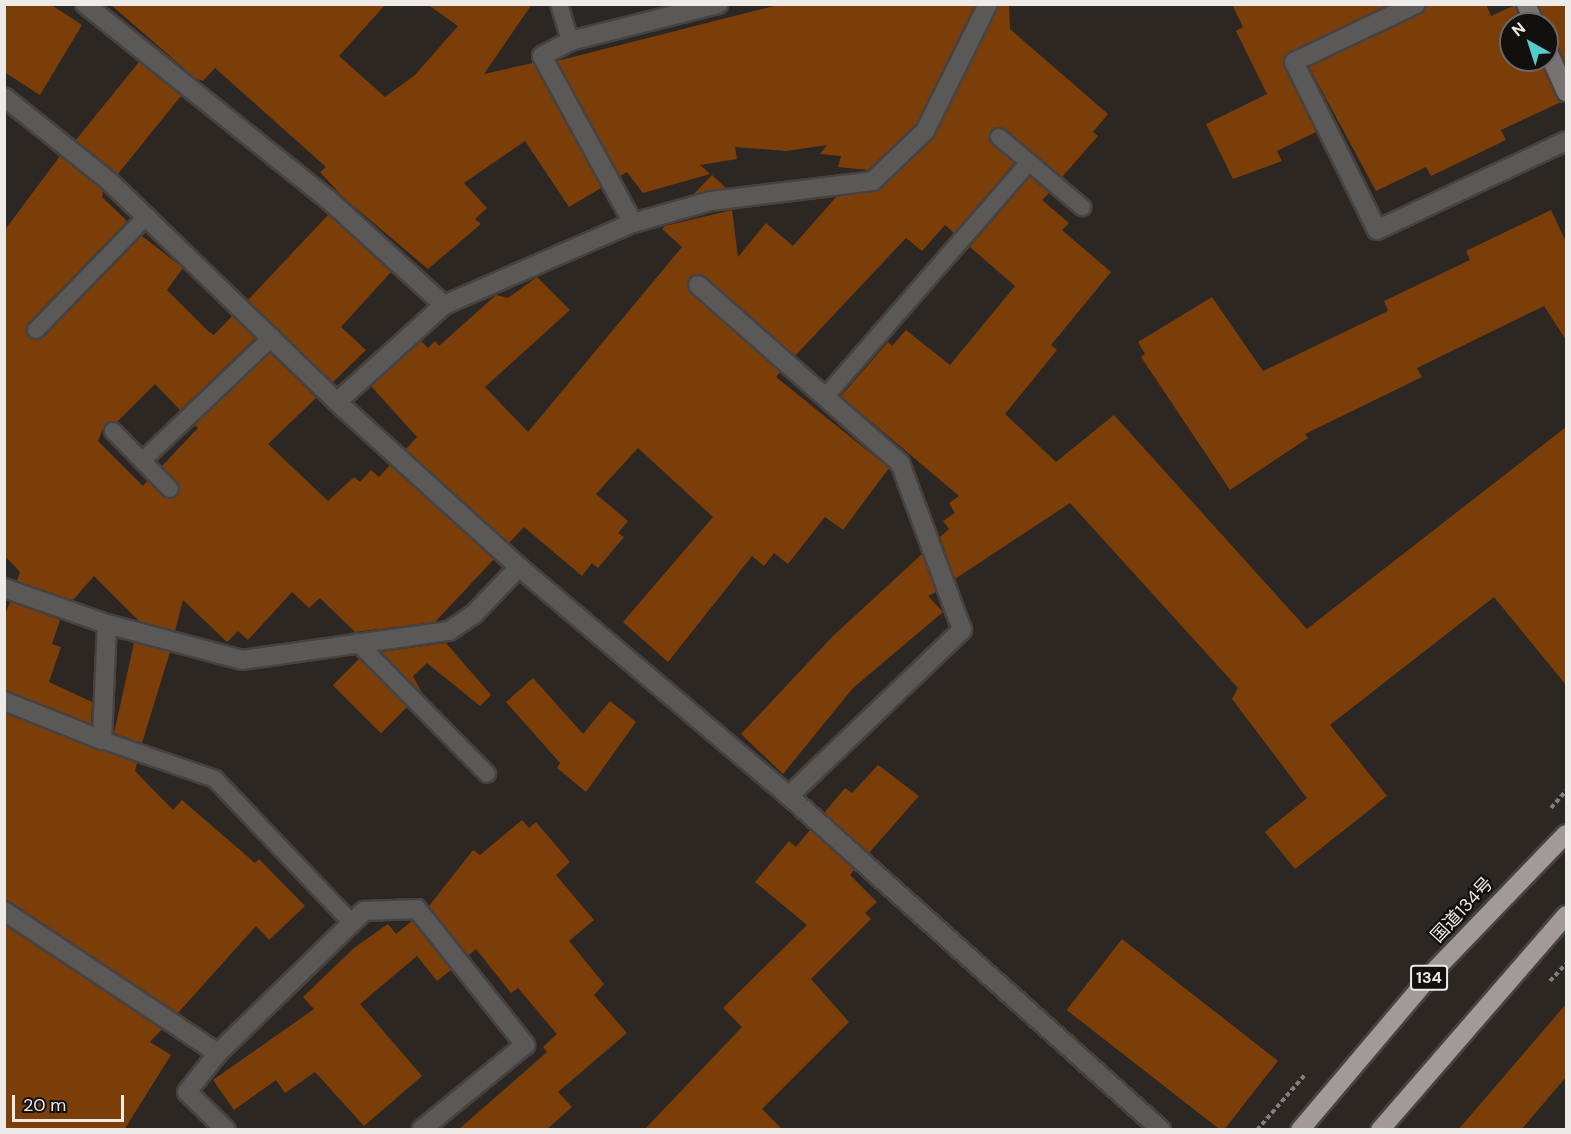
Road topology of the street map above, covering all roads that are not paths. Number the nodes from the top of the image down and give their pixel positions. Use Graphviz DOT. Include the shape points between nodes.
graph roads {
  1 [pos="85,4"];
  2 [pos="559,4"];
  3 [pos="718,4"];
  4 [pos="988,4"];
  5 [pos="1416,4"];
  6 [pos="570,41"];
  7 [pos="1557,72"];
  8 [pos="1566,92"];
  9 [pos="7,104"];
  10 [pos="999,137"];
  11 [pos="1566,141"];
  12 [pos="1029,162"];
  13 [pos="1082,207"];
  14 [pos="147,216"];
  15 [pos="633,223"];
  16 [pos="698,285"];
  17 [pos="444,305"];
  18 [pos="36,330"];
  19 [pos="272,338"];
  20 [pos="825,397"];
  21 [pos="337,402"];
  22 [pos="113,431"];
  23 [pos="142,461"];
  24 [pos="170,489"];
  25 [pos="519,567"];
  26 [pos="4,588"];
  27 [pos="107,624"];
  28 [pos="357,642"];
  29 [pos="4,701"];
  30 [pos="102,740"];
  31 [pos="487,774"];
  32 [pos="789,796"];
  33 [pos="1566,834"];
  34 [pos="4,911"];
  35 [pos="1566,915"];
  36 [pos="352,923"];
  37 [pos="218,1053"];
  38 [pos="226,1130"];
  39 [pos="421,1130"];
  40 [pos="1161,1130"];
  41 [pos="1300,1130"];
  42 [pos="1380,1130"];
  1 -- 17 [label="street" via="329,200"];
  2 -- 6 [label="lane"];
  3 -- 6 [label="street"];
  4 -- 15 [label="street" via="925,131 873,181 711,201"];
  5 -- 11 [label="street" via="1294,62 1377,230"];
  6 -- 15 [label="street" via="542,56"];
  7 -- 8 [label="street"];
  9 -- 14 [label="street"];
  10 -- 12 [label="lane"];
  12 -- 13 [label="lane"];
  12 -- 20 [label="lane"];
  14 -- 18 [label="lane"];
  14 -- 19 [label="street"];
  15 -- 17 [label="street"];
  16 -- 20 [label="street"];
  17 -- 21 [label="street"];
  19 -- 21 [label="street"];
  19 -- 23 [label="lane"];
  20 -- 32 [label="street" via="900,463 962,630"];
  21 -- 25 [label="street"];
  22 -- 23 [label="lane"];
  23 -- 24 [label="lane"];
  25 -- 28 [label="street" via="473,615 449,631"];
  25 -- 32 [label="street"];
  26 -- 27 [label="street"];
  27 -- 28 [label="street" via="242,660"];
  27 -- 30 [label="street"];
  28 -- 31 [label="lane"];
  29 -- 30 [label="street"];
  30 -- 36 [label="lane" via="215,779"];
  32 -- 40 [label="street"];
  33 -- 41 [label="highway, 国道134号 / 134" via="1436,969"];
  34 -- 37 [label="street"];
  35 -- 42 [label="highway"];
  36 -- 37 [label="street"];
  36 -- 39 [label="street" via="364,911 417,909 525,1045"];
  37 -- 38 [label="street" via="188,1092"];
}
